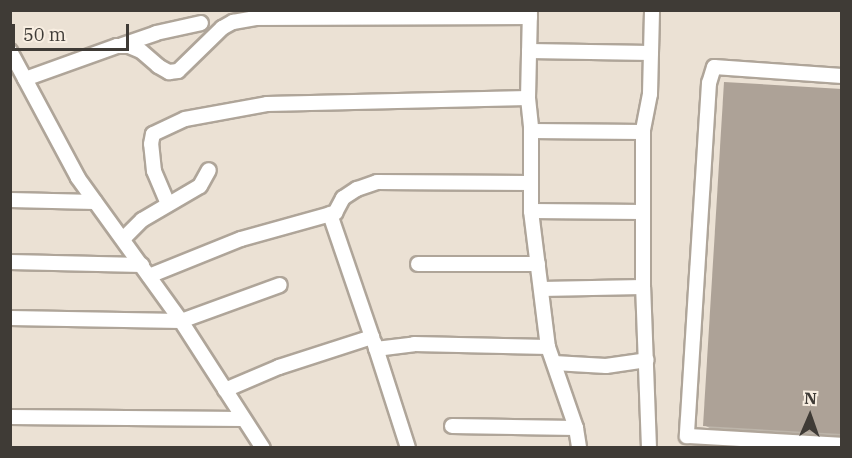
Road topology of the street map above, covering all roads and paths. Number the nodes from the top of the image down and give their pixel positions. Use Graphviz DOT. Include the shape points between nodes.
graph roads {
  1 [pos="652,10"];
  2 [pos="530,14"];
  3 [pos="201,23"];
  4 [pos="117,46"];
  5 [pos="10,51"];
  6 [pos="529,51"];
  7 [pos="651,54"];
  8 [pos="842,76"];
  9 [pos="25,79"];
  10 [pos="528,98"];
  11 [pos="531,131"];
  12 [pos="643,132"];
  13 [pos="209,170"];
  14 [pos="530,183"];
  15 [pos="10,200"];
  16 [pos="95,202"];
  17 [pos="168,204"];
  18 [pos="531,211"];
  19 [pos="643,212"];
  20 [pos="330,214"];
  21 [pos="123,239"];
  22 [pos="10,262"];
  23 [pos="418,264"];
  24 [pos="538,264"];
  25 [pos="146,271"];
  26 [pos="280,285"];
  27 [pos="643,287"];
  28 [pos="541,289"];
  29 [pos="10,318"];
  30 [pos="180,321"];
  31 [pos="374,343"];
  32 [pos="548,347"];
  33 [pos="647,360"];
  34 [pos="554,363"];
  35 [pos="225,390"];
  36 [pos="10,417"];
  37 [pos="243,419"];
  38 [pos="452,426"];
  39 [pos="576,428"];
  40 [pos="842,446"];
  41 [pos="263,447"];
  42 [pos="408,447"];
  43 [pos="579,447"];
  44 [pos="649,447"];
  1 -- 7 [label="street"];
  2 -- 4 [label="street" via="245,20 222,28 178,71 169,72 141,51"];
  2 -- 6 [label="street"];
  3 -- 4 [label="street"];
  4 -- 9 [label="street"];
  5 -- 9 [label="street"];
  6 -- 7 [label="street"];
  6 -- 10 [label="street"];
  7 -- 12 [label="street" via="650,94"];
  8 -- 40 [label="street" via="714,67 709,83 687,436"];
  9 -- 16 [label="street"];
  10 -- 11 [label="street"];
  10 -- 17 [label="street" via="267,104 185,120 153,134 154,171"];
  11 -- 12 [label="street"];
  11 -- 14 [label="street"];
  12 -- 19 [label="street"];
  13 -- 17 [label="street" via="200,186"];
  14 -- 18 [label="street"];
  14 -- 20 [label="street" via="377,182 343,198 335,213"];
  15 -- 16 [label="street"];
  16 -- 21 [label="street"];
  17 -- 21 [label="street" via="142,220"];
  18 -- 19 [label="street"];
  18 -- 24 [label="street"];
  19 -- 27 [label="street"];
  20 -- 25 [label="street"];
  20 -- 31 [label="street"];
  21 -- 25 [label="street"];
  22 -- 25 [label="street"];
  23 -- 24 [label="street"];
  24 -- 28 [label="street"];
  25 -- 30 [label="street"];
  26 -- 30 [label="street"];
  27 -- 28 [label="street"];
  27 -- 33 [label="street"];
  28 -- 32 [label="street"];
  29 -- 30 [label="street"];
  30 -- 35 [label="street"];
  31 -- 32 [label="street"];
  31 -- 35 [label="street" via="279,367"];
  31 -- 42 [label="street"];
  32 -- 34 [label="street"];
  33 -- 34 [label="street" via="606,366"];
  33 -- 44 [label="street"];
  34 -- 39 [label="street"];
  35 -- 37 [label="street"];
  36 -- 37 [label="street"];
  37 -- 41 [label="street"];
  38 -- 39 [label="street"];
  39 -- 43 [label="street"];
}
